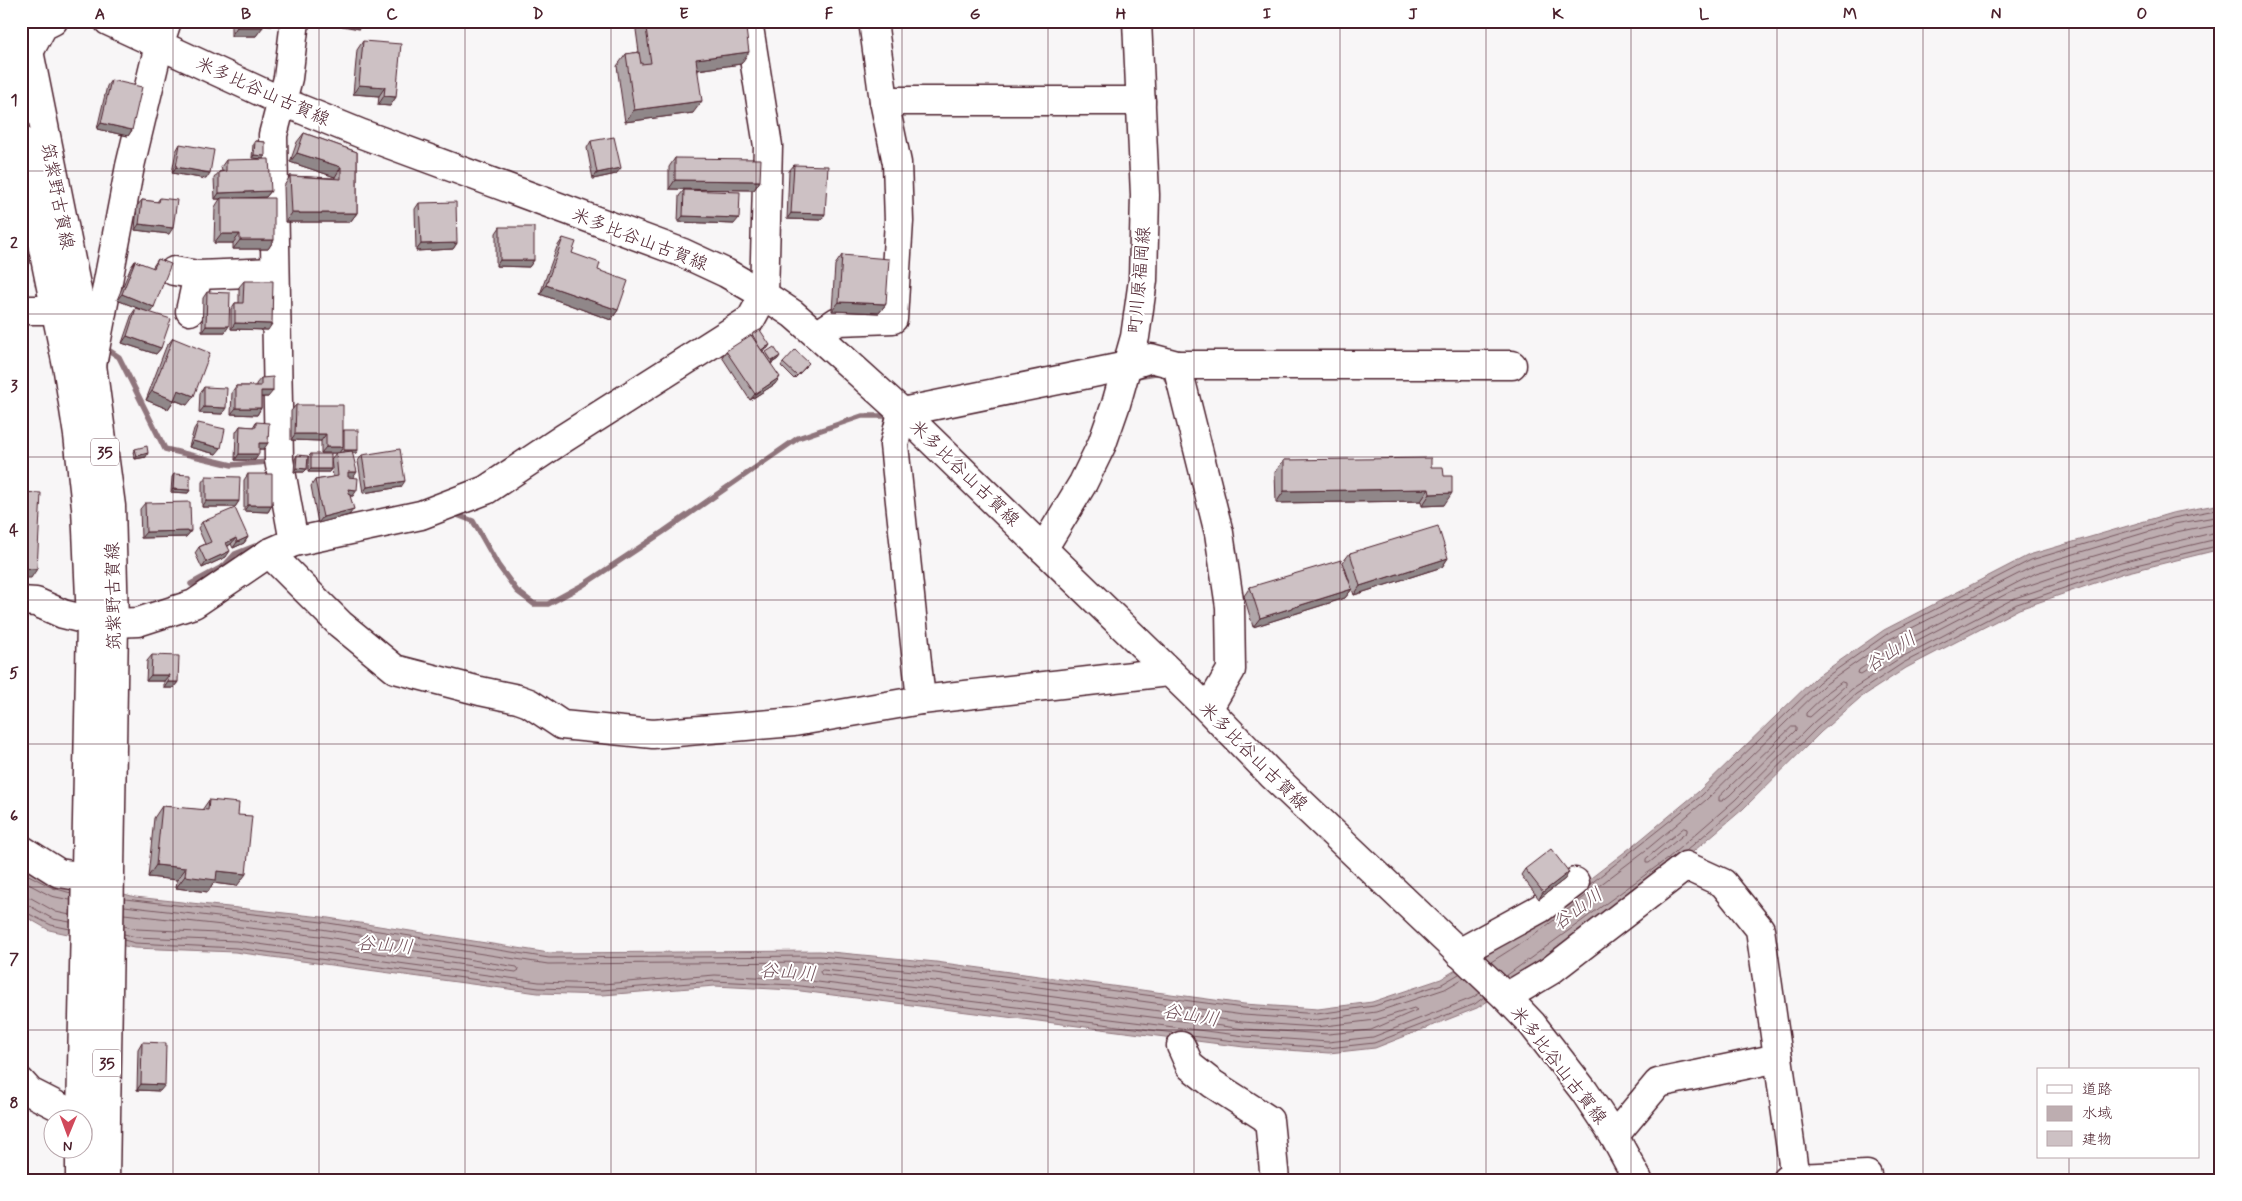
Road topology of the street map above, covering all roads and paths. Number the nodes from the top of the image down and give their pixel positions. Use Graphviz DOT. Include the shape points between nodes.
graph roads {
  1 [pos="23,21"];
  2 [pos="53,21"];
  3 [pos="108,21"];
  4 [pos="295,21"];
  5 [pos="748,21"];
  6 [pos="873,21"];
  7 [pos="1137,21"];
  8 [pos="163,33"];
  9 [pos="29,52"];
  10 [pos="884,100"];
  11 [pos="281,101"];
  12 [pos="1141,101"];
  13 [pos="21,140"];
  14 [pos="276,272"];
  15 [pos="764,294"];
  16 [pos="21,310"];
  17 [pos="56,310"];
  18 [pos="190,311"];
  19 [pos="817,335"];
  20 [pos="92,365"];
  21 [pos="1177,365"];
  22 [pos="1512,365"];
  23 [pos="1127,366"];
  24 [pos="902,412"];
  25 [pos="294,542"];
  26 [pos="1043,549"];
  27 [pos="269,553"];
  28 [pos="21,600"];
  29 [pos="103,622"];
  30 [pos="1168,672"];
  31 [pos="921,700"];
  32 [pos="1208,709"];
  33 [pos="21,849"];
  34 [pos="1575,882"];
  35 [pos="94,884"];
  36 [pos="97,943"];
  37 [pos="1459,952"];
  38 [pos="1504,996"];
  39 [pos="1181,1046"];
  40 [pos="1778,1058"];
  41 [pos="21,1082"];
  42 [pos="61,1108"];
  43 [pos="82,1108"];
  44 [pos="1614,1136"];
  45 [pos="80,1158"];
  46 [pos="1790,1179"];
  47 [pos="80,1180"];
  48 [pos="105,1180"];
  49 [pos="1275,1180"];
  50 [pos="1638,1180"];
  51 [pos="1868,1180"];
  1 -- 9 [label="street, 筑紫野古賀線 / 35"];
  2 -- 9 [label="street" via="43,26"];
  3 -- 8 [label="street, 米多比谷山古賀線"];
  4 -- 11 [label="street" via="288,78"];
  5 -- 15 [label="street" via="768,146"];
  6 -- 10 [label="street"];
  7 -- 12 [label="street, 町川原福岡線"];
  8 -- 11 [label="street, 米多比谷山古賀線"];
  8 -- 20 [label="street" via="130,166"];
  9 -- 20 [label="street, 筑紫野古賀線 / 35"];
  10 -- 12 [label="street"];
  10 -- 19 [label="street" via="897,163 893,319 838,321"];
  11 -- 14 [label="street" via="273,135"];
  11 -- 15 [label="street, 米多比谷山古賀線" via="683,253"];
  12 -- 23 [label="street, 町川原福岡線" via="1145,195 1143,280 1135,337"];
  13 -- 17 [label="street, 筑紫野古賀線 / 35"];
  14 -- 18 [label="street" via="186,273"];
  14 -- 25 [label="street" via="279,460"];
  15 -- 19 [label="street, 米多比谷山古賀線"];
  15 -- 25 [label="street" via="751,319 486,490 421,516"];
  16 -- 17 [label="street"];
  17 -- 29 [label="street, 筑紫野古賀線 / 35" via="78,435"];
  19 -- 24 [label="street, 米多比谷山古賀線"];
  20 -- 29 [label="street, 筑紫野古賀線 / 35" via="111,506"];
  21 -- 22 [label="street"];
  21 -- 23 [label="street" via="1151,358"];
  21 -- 32 [label="street" via="1219,533 1230,607 1231,670"];
  23 -- 24 [label="street"];
  23 -- 26 [label="street, 町川原福岡線" via="1102,444 1083,484"];
  24 -- 26 [label="street, 米多比谷山古賀線"];
  24 -- 31 [label="street" via="894,445"];
  25 -- 27 [label="street"];
  26 -- 30 [label="street, 米多比谷山古賀線"];
  27 -- 29 [label="street" via="194,604 138,622"];
  27 -- 31 [label="street" via="340,624 395,669 518,699 562,725 653,734 794,722"];
  28 -- 29 [label="street" via="36,602 63,614"];
  29 -- 35 [label="street, 筑紫野古賀線 / 35"];
  30 -- 31 [label="street"];
  30 -- 32 [label="street, 米多比谷山古賀線"];
  32 -- 37 [label="street, 米多比谷山古賀線" via="1272,775"];
  33 -- 35 [label="street" via="59,873"];
  34 -- 37 [label="street" via="1541,908"];
  35 -- 36 [label="street, 筑紫野古賀線 / 35"];
  36 -- 43 [label="street, 筑紫野古賀線 / 35"];
  36 -- 48 [label="street, 筑紫野古賀線 / 35"];
  37 -- 38 [label="street, 米多比谷山古賀線"];
  38 -- 40 [label="street" via="1550,971 1686,866 1722,883 1760,929"];
  38 -- 44 [label="street, 米多比谷山古賀線" via="1532,1024"];
  39 -- 49 [label="street" via="1190,1066 1269,1120"];
  40 -- 44 [label="street" via="1658,1083"];
  40 -- 46 [label="street"];
  41 -- 42 [label="street" via="30,1092"];
  44 -- 50 [label="street, 米多比谷山古賀線"];
  45 -- 47 [label="street"];
  46 -- 51 [label="street" via="1867,1174"];
}
